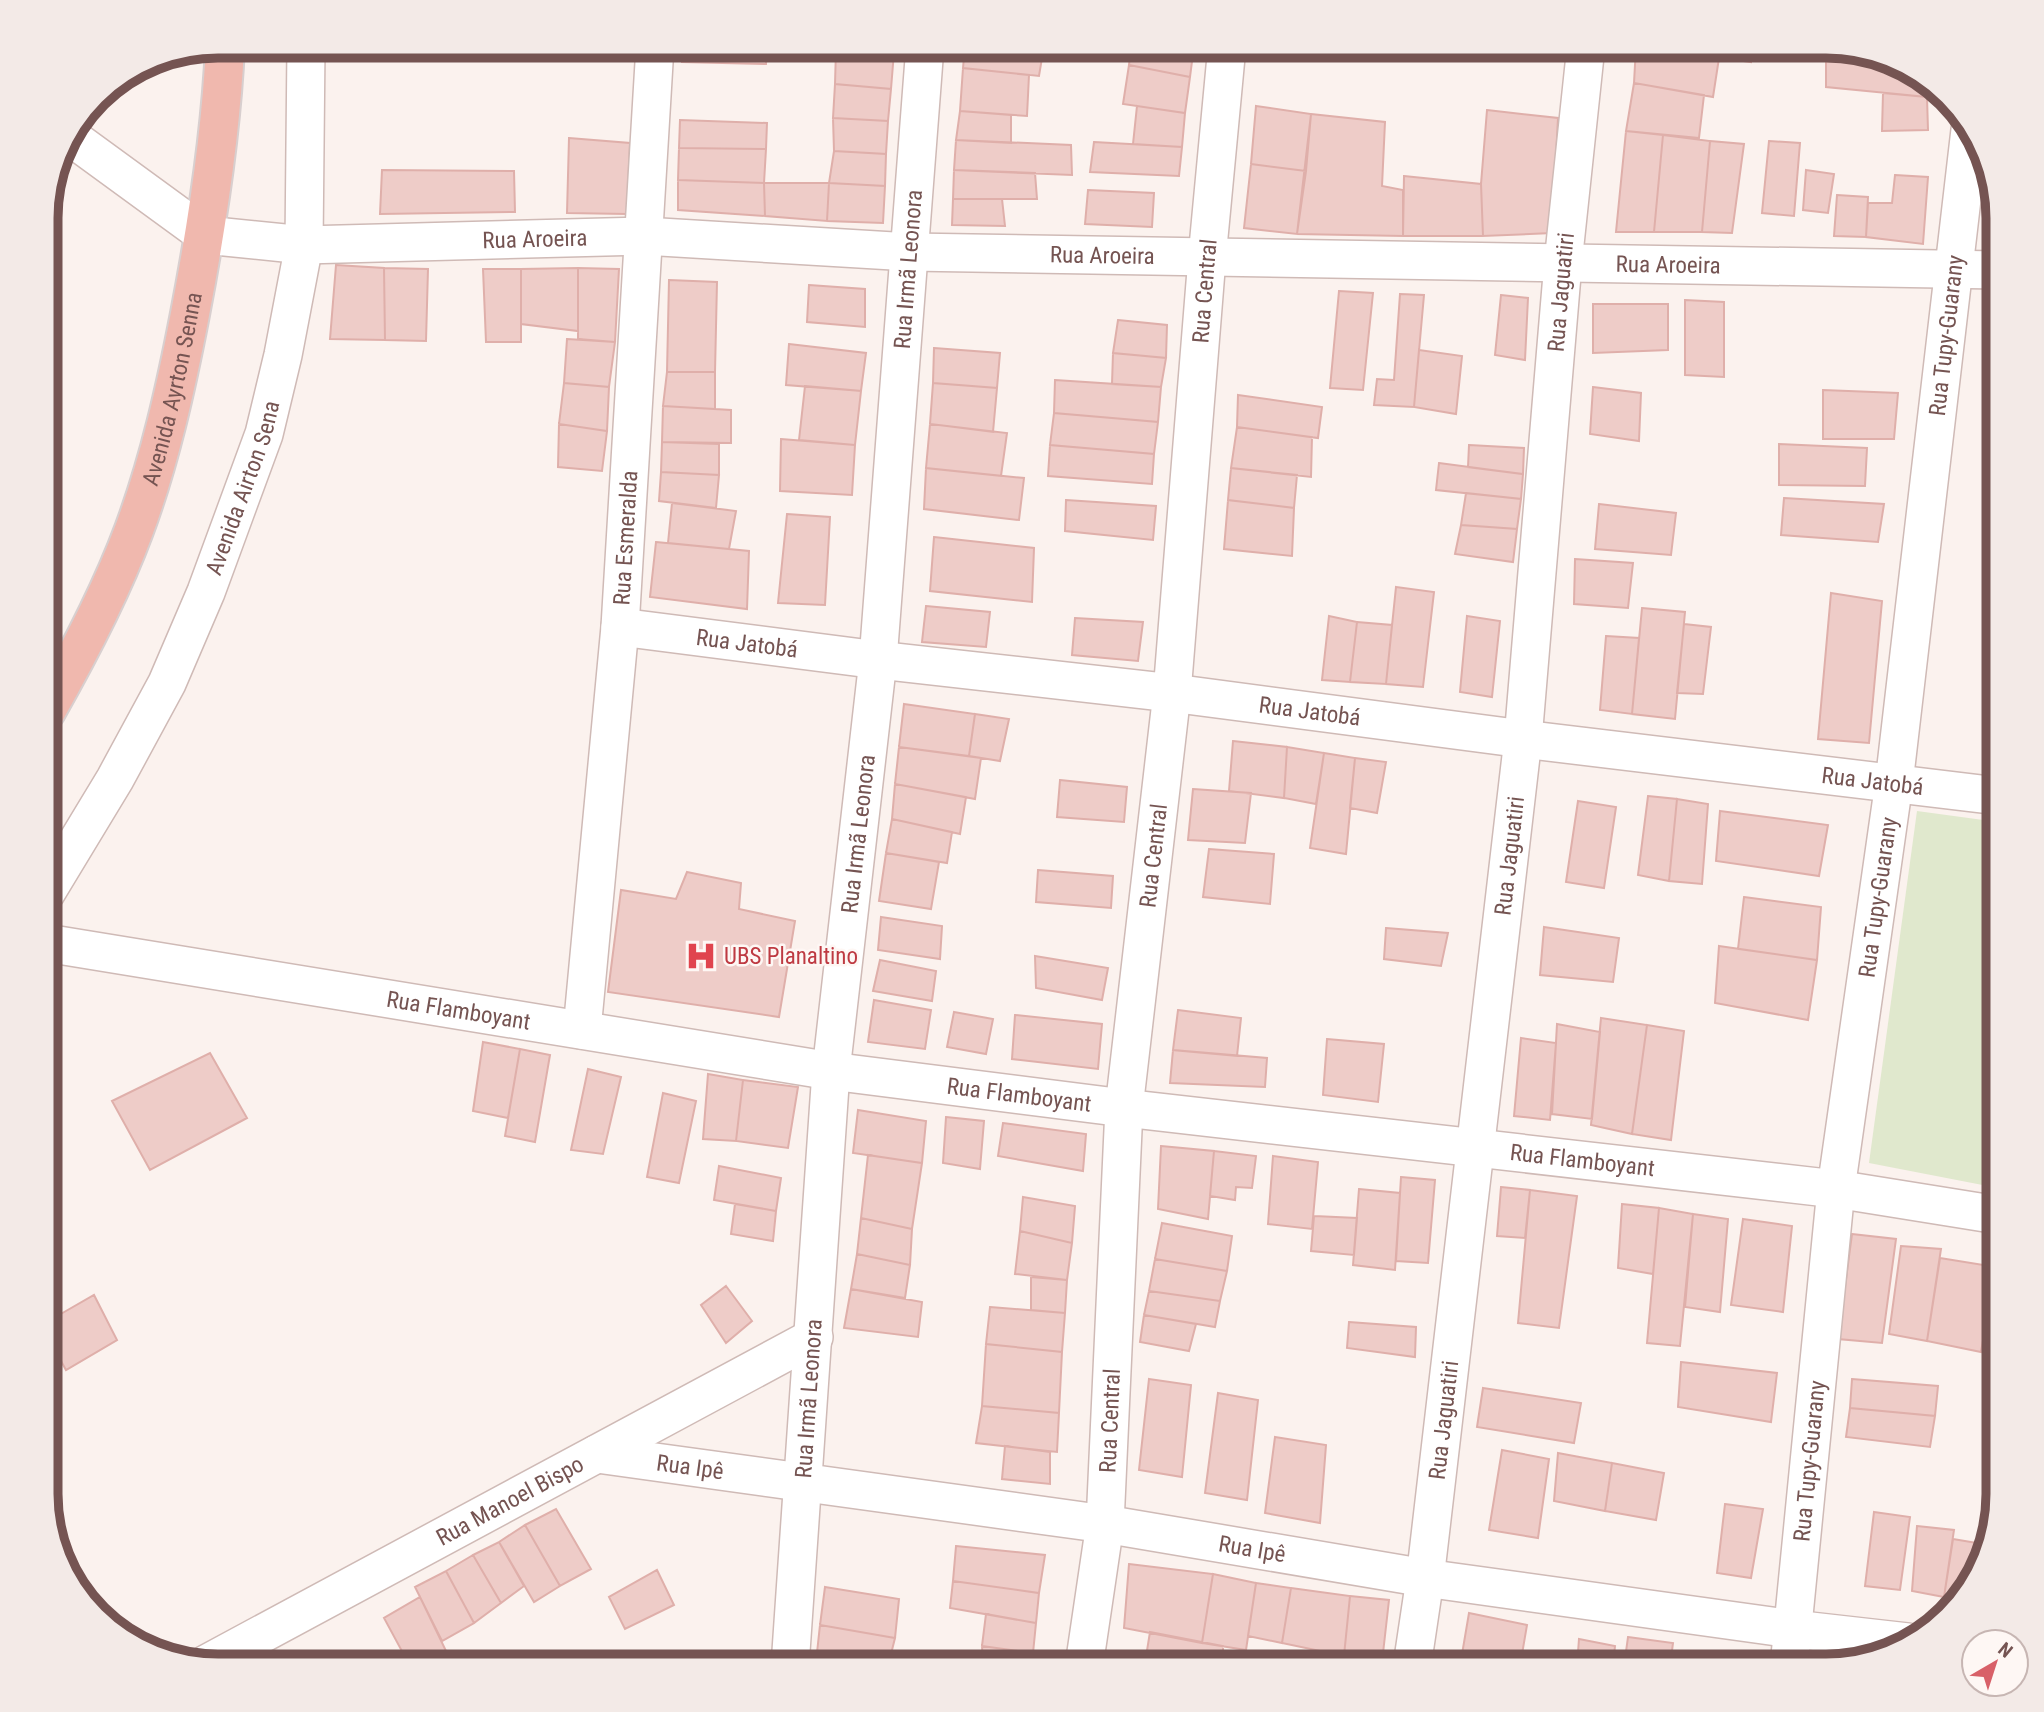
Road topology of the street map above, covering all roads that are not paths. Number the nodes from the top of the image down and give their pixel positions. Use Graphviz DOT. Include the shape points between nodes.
graph roads {
  1 [pos="224,58"];
  2 [pos="306,58"];
  3 [pos="654,58"];
  4 [pos="924,58"];
  5 [pos="1226,58"];
  6 [pos="1585,58"];
  7 [pos="77,142"];
  8 [pos="1968,144"];
  9 [pos="205,235"];
  10 [pos="644,236"];
  11 [pos="304,245"];
  12 [pos="910,252"];
  13 [pos="1207,258"];
  14 [pos="1563,263"];
  15 [pos="1954,269"];
  16 [pos="1986,270"];
  17 [pos="620,626"];
  18 [pos="878,660"];
  19 [pos="58,688"];
  20 [pos="1172,693"];
  21 [pos="1523,738"];
  22 [pos="1894,783"];
  23 [pos="1986,794"];
  24 [pos="58,873"];
  25 [pos="58,945"];
  26 [pos="582,1030"];
  27 [pos="831,1071"];
  28 [pos="1124,1108"];
  29 [pos="1476,1148"];
  30 [pos="1836,1189"];
  31 [pos="1986,1213"];
  32 [pos="814,1337"];
  33 [pos="597,1454"];
  34 [pos="803,1481"];
  35 [pos="1105,1524"];
  36 [pos="1425,1578"];
  37 [pos="1793,1629"];
  38 [pos="1892,1640"];
  39 [pos="225,1654"];
  40 [pos="791,1654"];
  41 [pos="1086,1654"];
  42 [pos="1414,1654"];
  43 [pos="1790,1654"];
  1 -- 9 [label="highway, Avenida Ayrton Senna"];
  2 -- 11 [label="street, Avenida Airton Sena"];
  3 -- 10 [label="street, Rua Esmeralda"];
  4 -- 12 [label="street, Rua Irmã Leonora"];
  5 -- 13 [label="street, Rua Central"];
  6 -- 14 [label="street, Rua Jaguatiri"];
  7 -- 9 [label="street"];
  8 -- 15 [label="street, Rua Tupy-Guarany"];
  9 -- 11 [label="street, Rua Aroeira"];
  9 -- 19 [label="highway, Avenida Ayrton Senna" via="178,378 134,531"];
  10 -- 11 [label="street, Rua Aroeira"];
  10 -- 12 [label="street, Rua Aroeira"];
  10 -- 17 [label="street, Rua Esmeralda"];
  11 -- 24 [label="street, Avenida Airton Sena" via="264,434 206,592 167,684"];
  12 -- 13 [label="street, Rua Aroeira"];
  12 -- 18 [label="street, Rua Irmã Leonora"];
  13 -- 14 [label="street, Rua Aroeira"];
  13 -- 20 [label="street, Rua Central"];
  14 -- 15 [label="street, Rua Aroeira"];
  14 -- 21 [label="street, Rua Jaguatiri"];
  15 -- 16 [label="street, Rua Aroeira"];
  15 -- 22 [label="street, Rua Tupy-Guarany"];
  17 -- 18 [label="street, Rua Jatobá"];
  17 -- 26 [label="street, Rua Esmeralda"];
  18 -- 20 [label="street, Rua Jatobá"];
  18 -- 27 [label="street, Rua Irmã Leonora"];
  20 -- 21 [label="street, Rua Jatobá"];
  20 -- 28 [label="street, Rua Central"];
  21 -- 22 [label="street, Rua Jatobá"];
  21 -- 29 [label="street, Rua Jaguatiri"];
  22 -- 23 [label="street, Rua Jatobá"];
  22 -- 30 [label="street, Rua Tupy-Guarany"];
  25 -- 26 [label="street, Rua Flamboyant"];
  26 -- 27 [label="street, Rua Flamboyant"];
  27 -- 28 [label="street, Rua Flamboyant"];
  27 -- 32 [label="street, Rua Irmã Leonora"];
  28 -- 29 [label="street, Rua Flamboyant"];
  28 -- 35 [label="street, Rua Central"];
  29 -- 30 [label="street, Rua Flamboyant"];
  29 -- 36 [label="street, Rua Jaguatiri"];
  30 -- 31 [label="street, Rua Flamboyant"];
  30 -- 37 [label="street, Rua Tupy-Guarany"];
  32 -- 33 [label="street, Rua Manoel Bispo"];
  32 -- 34 [label="street, Rua Irmã Leonora"];
  33 -- 34 [label="street, Rua Ipê"];
  33 -- 39 [label="street, Rua Manoel Bispo"];
  34 -- 35 [label="street, Rua Ipê"];
  34 -- 40 [label="street, Rua Irmã Leonora"];
  35 -- 36 [label="street, Rua Ipê"];
  35 -- 41 [label="street, Rua Central"];
  36 -- 37 [label="street, Rua Ipê"];
  36 -- 42 [label="street, Rua Jaguatiri"];
  37 -- 38 [label="street, Rua Ipê"];
  37 -- 43 [label="street, Rua Tupy-Guarany"];
}
